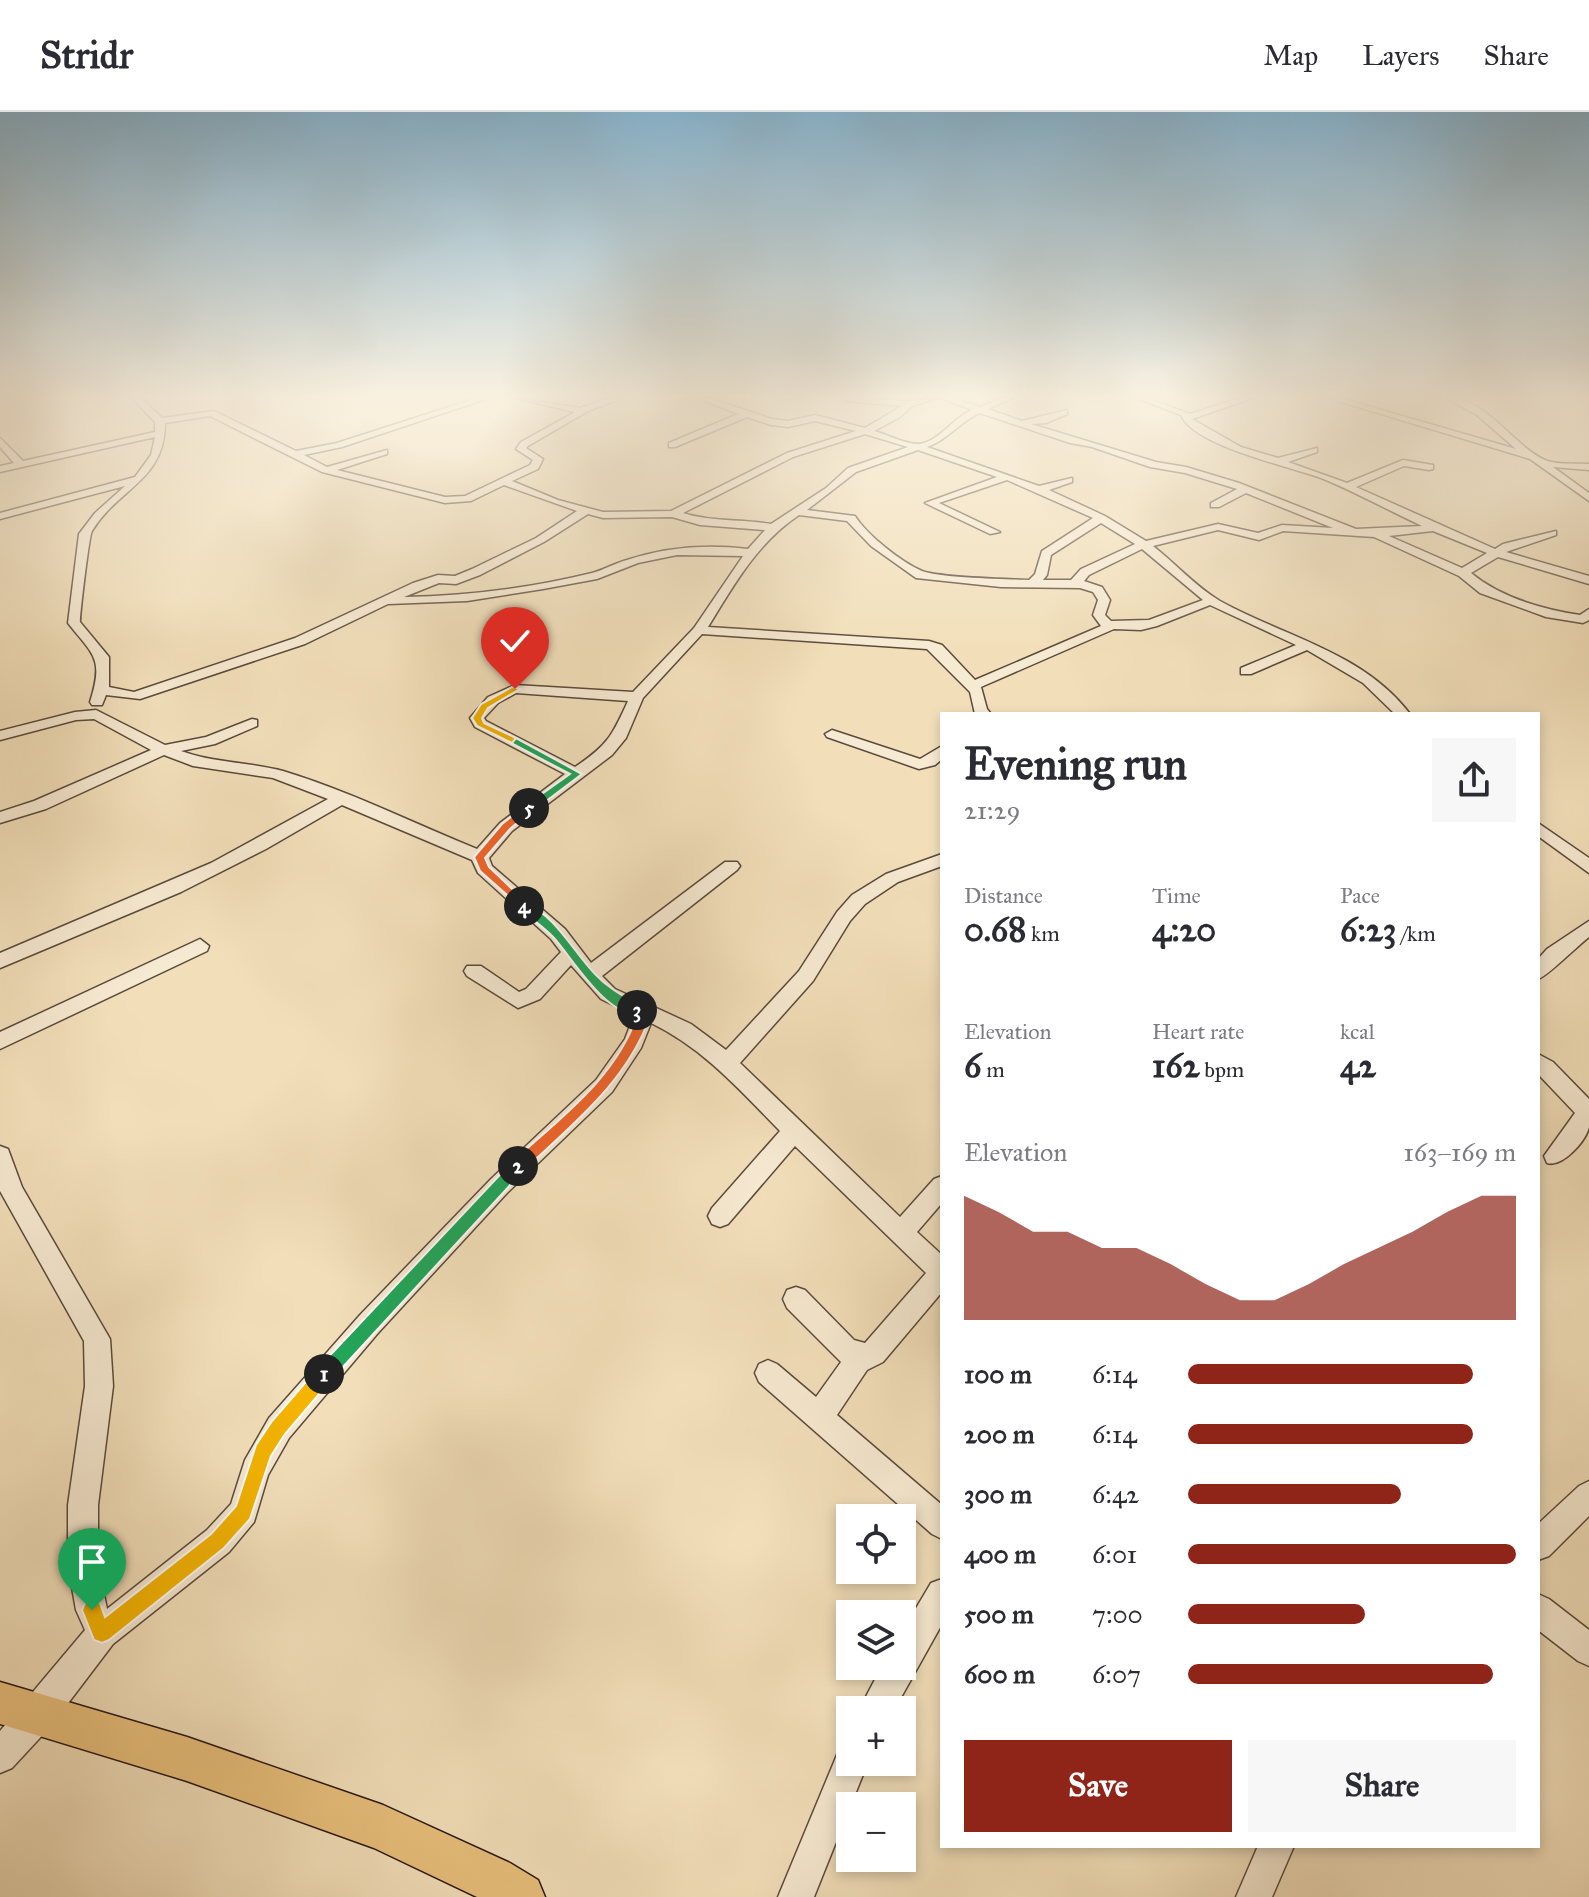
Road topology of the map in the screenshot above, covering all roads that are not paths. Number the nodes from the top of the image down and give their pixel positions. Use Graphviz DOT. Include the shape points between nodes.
graph roads {
  1 [pos="132,481"];
  2 [pos="136,481"];
  3 [pos="372,481"];
  4 [pos="738,481"];
  5 [pos="839,481"];
  6 [pos="994,481"];
  7 [pos="1019,481"];
  8 [pos="1064,481"];
  9 [pos="1222,481"];
  10 [pos="1335,481"];
  11 [pos="1359,481"];
  12 [pos="1567,481"];
  13 [pos="504,482"];
  14 [pos="1348,486"];
  15 [pos="1040,489"];
  16 [pos="1246,489"];
  17 [pos="1589,498"];
  18 [pos="1215,505"];
  19 [pos="584,512"];
  20 [pos="797,512"];
  21 [pos="673,514"];
  22 [pos="0,516"];
  23 [pos="1101,518"];
  24 [pos="773,528"];
  25 [pos="1433,528"];
  26 [pos="994,532"];
  27 [pos="1353,532"];
  28 [pos="1552,533"];
  29 [pos="1375,534"];
  30 [pos="1142,545"];
  31 [pos="750,553"];
  32 [pos="1495,553"];
  33 [pos="1463,573"];
  34 [pos="1589,580"];
  35 [pos="1033,582"];
  36 [pos="1075,583"];
  37 [pos="383,601"];
  38 [pos="1212,601"];
  39 [pos="1589,613"];
  40 [pos="1110,625"];
  41 [pos="699,630"];
  42 [pos="1307,645"];
  43 [pos="1246,671"];
  44 [pos="973,686"];
  45 [pos="101,690"];
  46 [pos="637,697"];
  47 [pos="981,712"];
  48 [pos="1401,712"];
  49 [pos="89,713"];
  50 [pos="252,723"];
  51 [pos="832,734"];
  52 [pos="0,736"];
  53 [pos="163,750"];
  54 [pos="940,753"];
  55 [pos="577,774"];
  56 [pos="341,798"];
  57 [pos="0,818"];
  58 [pos="1540,830"];
  59 [pos="480,857"];
  60 [pos="940,861"];
  61 [pos="731,866"];
  62 [pos="1589,867"];
  63 [pos="1589,927"];
  64 [pos="200,946"];
  65 [pos="572,952"];
  66 [pos="0,961"];
  67 [pos="1540,970"];
  68 [pos="474,971"];
  69 [pos="589,975"];
  70 [pos="644,1014"];
  71 [pos="0,1041"];
  72 [pos="727,1063"];
  73 [pos="1540,1063"];
  74 [pos="1589,1112"];
  75 [pos="796,1129"];
  76 [pos="0,1156"];
  77 [pos="1555,1156"];
  78 [pos="940,1188"];
  79 [pos="6,1196"];
  80 [pos="720,1216"];
  81 [pos="901,1233"];
  82 [pos="940,1270"];
  83 [pos="940,1274"];
  84 [pos="796,1299"];
  85 [pos="861,1356"];
  86 [pos="768,1373"];
  87 [pos="819,1417"];
  88 [pos="1589,1496"];
  89 [pos="940,1522"];
  90 [pos="1540,1543"];
  91 [pos="940,1597"];
  92 [pos="1540,1612"];
  93 [pos="102,1633"];
  94 [pos="916,1639"];
  95 [pos="1589,1650"];
  96 [pos="19,1709"];
  97 [pos="0,1756"];
  98 [pos="845,1776"];
  99 [pos="1275,1848"];
  100 [pos="521,1897"];
  101 [pos="796,1897"];
  102 [pos="1254,1897"];
  1 -- 22 [label="street"];
  2 -- 45 [label="street" via="86,530 80,547 74,623 104,658"];
  3 -- 13 [label="street" via="453,501"];
  4 -- 21 [label="street"];
  5 -- 20 [label="street"];
  6 -- 26 [label="street" via="930,503"];
  7 -- 15 [label="street"];
  8 -- 15 [label="street"];
  9 -- 16 [label="street"];
  10 -- 14 [label="street"];
  11 -- 14 [label="street"];
  12 -- 17 [label="street"];
  13 -- 19 [label="street"];
  14 -- 25 [label="street"];
  15 -- 23 [label="street"];
  16 -- 18 [label="street"];
  16 -- 27 [label="street"];
  19 -- 21 [label="street"];
  19 -- 37 [label="street" via="476,572 456,580 430,581"];
  20 -- 24 [label="street"];
  20 -- 35 [label="street" via="851,518 875,544 920,575"];
  21 -- 24 [label="street" via="700,522"];
  23 -- 30 [label="street"];
  23 -- 35 [label="street" via="1046,553 1041,575"];
  24 -- 31 [label="street"];
  25 -- 29 [label="street"];
  25 -- 32 [label="street"];
  27 -- 29 [label="street"];
  27 -- 30 [label="street" via="1282,528 1259,537 1218,527"];
  28 -- 32 [label="street"];
  29 -- 33 [label="street"];
  30 -- 36 [label="street" via="1085,572"];
  30 -- 38 [label="street"];
  31 -- 37 [label="street" via="692,548 592,576 425,601"];
  31 -- 41 [label="street"];
  32 -- 33 [label="street"];
  32 -- 34 [label="street"];
  33 -- 39 [label="street" via="1484,590 1550,614 1583,619"];
  35 -- 36 [label="street"];
  36 -- 40 [label="street" via="1098,590 1104,600 1099,615"];
  37 -- 45 [label="street" via="300,641 135,696"];
  38 -- 40 [label="street" via="1196,603 1146,627"];
  38 -- 42 [label="street"];
  40 -- 44 [label="street"];
  41 -- 44 [label="street" via="929,645"];
  41 -- 46 [label="street"];
  42 -- 43 [label="street"];
  42 -- 48 [label="street" via="1378,688"];
  44 -- 47 [label="street"];
  45 -- 49 [label="street"];
  46 -- 55 [label="street" via="613,745"];
  46 -- 55 [label="street" via="515,689 479,713 480,724"];
  49 -- 52 [label="street"];
  49 -- 53 [label="street"];
  50 -- 53 [label="street" via="210,741"];
  51 -- 54 [label="street" via="922,765"];
  53 -- 56 [label="street" via="209,766 275,774"];
  53 -- 57 [label="street"];
  55 -- 59 [label="street" via="506,827"];
  56 -- 59 [label="street"];
  56 -- 66 [label="street" via="277,837 156,897"];
  58 -- 62 [label="street"];
  59 -- 65 [label="street" via="484,869"];
  60 -- 72 [label="street" via="860,898 784,1003"];
  61 -- 69 [label="street"];
  63 -- 67 [label="street"];
  64 -- 71 [label="street"];
  65 -- 68 [label="street" via="533,994 518,1001"];
  65 -- 69 [label="street"];
  69 -- 70 [label="street" via="608,994"];
  70 -- 72 [label="street" via="684,1030"];
  70 -- 93 [label="street" via="634,1042 604,1086 499,1186 279,1428 255,1470 244,1512 218,1541"];
  72 -- 75 [label="street"];
  73 -- 74 [label="street"];
  74 -- 77 [label="street"];
  75 -- 80 [label="street"];
  75 -- 81 [label="street"];
  76 -- 79 [label="street"];
  78 -- 81 [label="street"];
  79 -- 93 [label="street" via="97,1339 99,1386 83,1505 83,1565"];
  81 -- 82 [label="street"];
  83 -- 85 [label="street" via="874,1353"];
  84 -- 85 [label="street" via="846,1351"];
  85 -- 87 [label="street"];
  86 -- 87 [label="street"];
  87 -- 89 [label="street"];
  88 -- 90 [label="street"];
  91 -- 94 [label="street"];
  92 -- 95 [label="street"];
  93 -- 96 [label="street"];
  96 -- 97 [label="street"];
  96 -- 100 [label="main road" via="187,1759 383,1828"];
  98 -- 101 [label="street"];
  99 -- 102 [label="street"];
}
